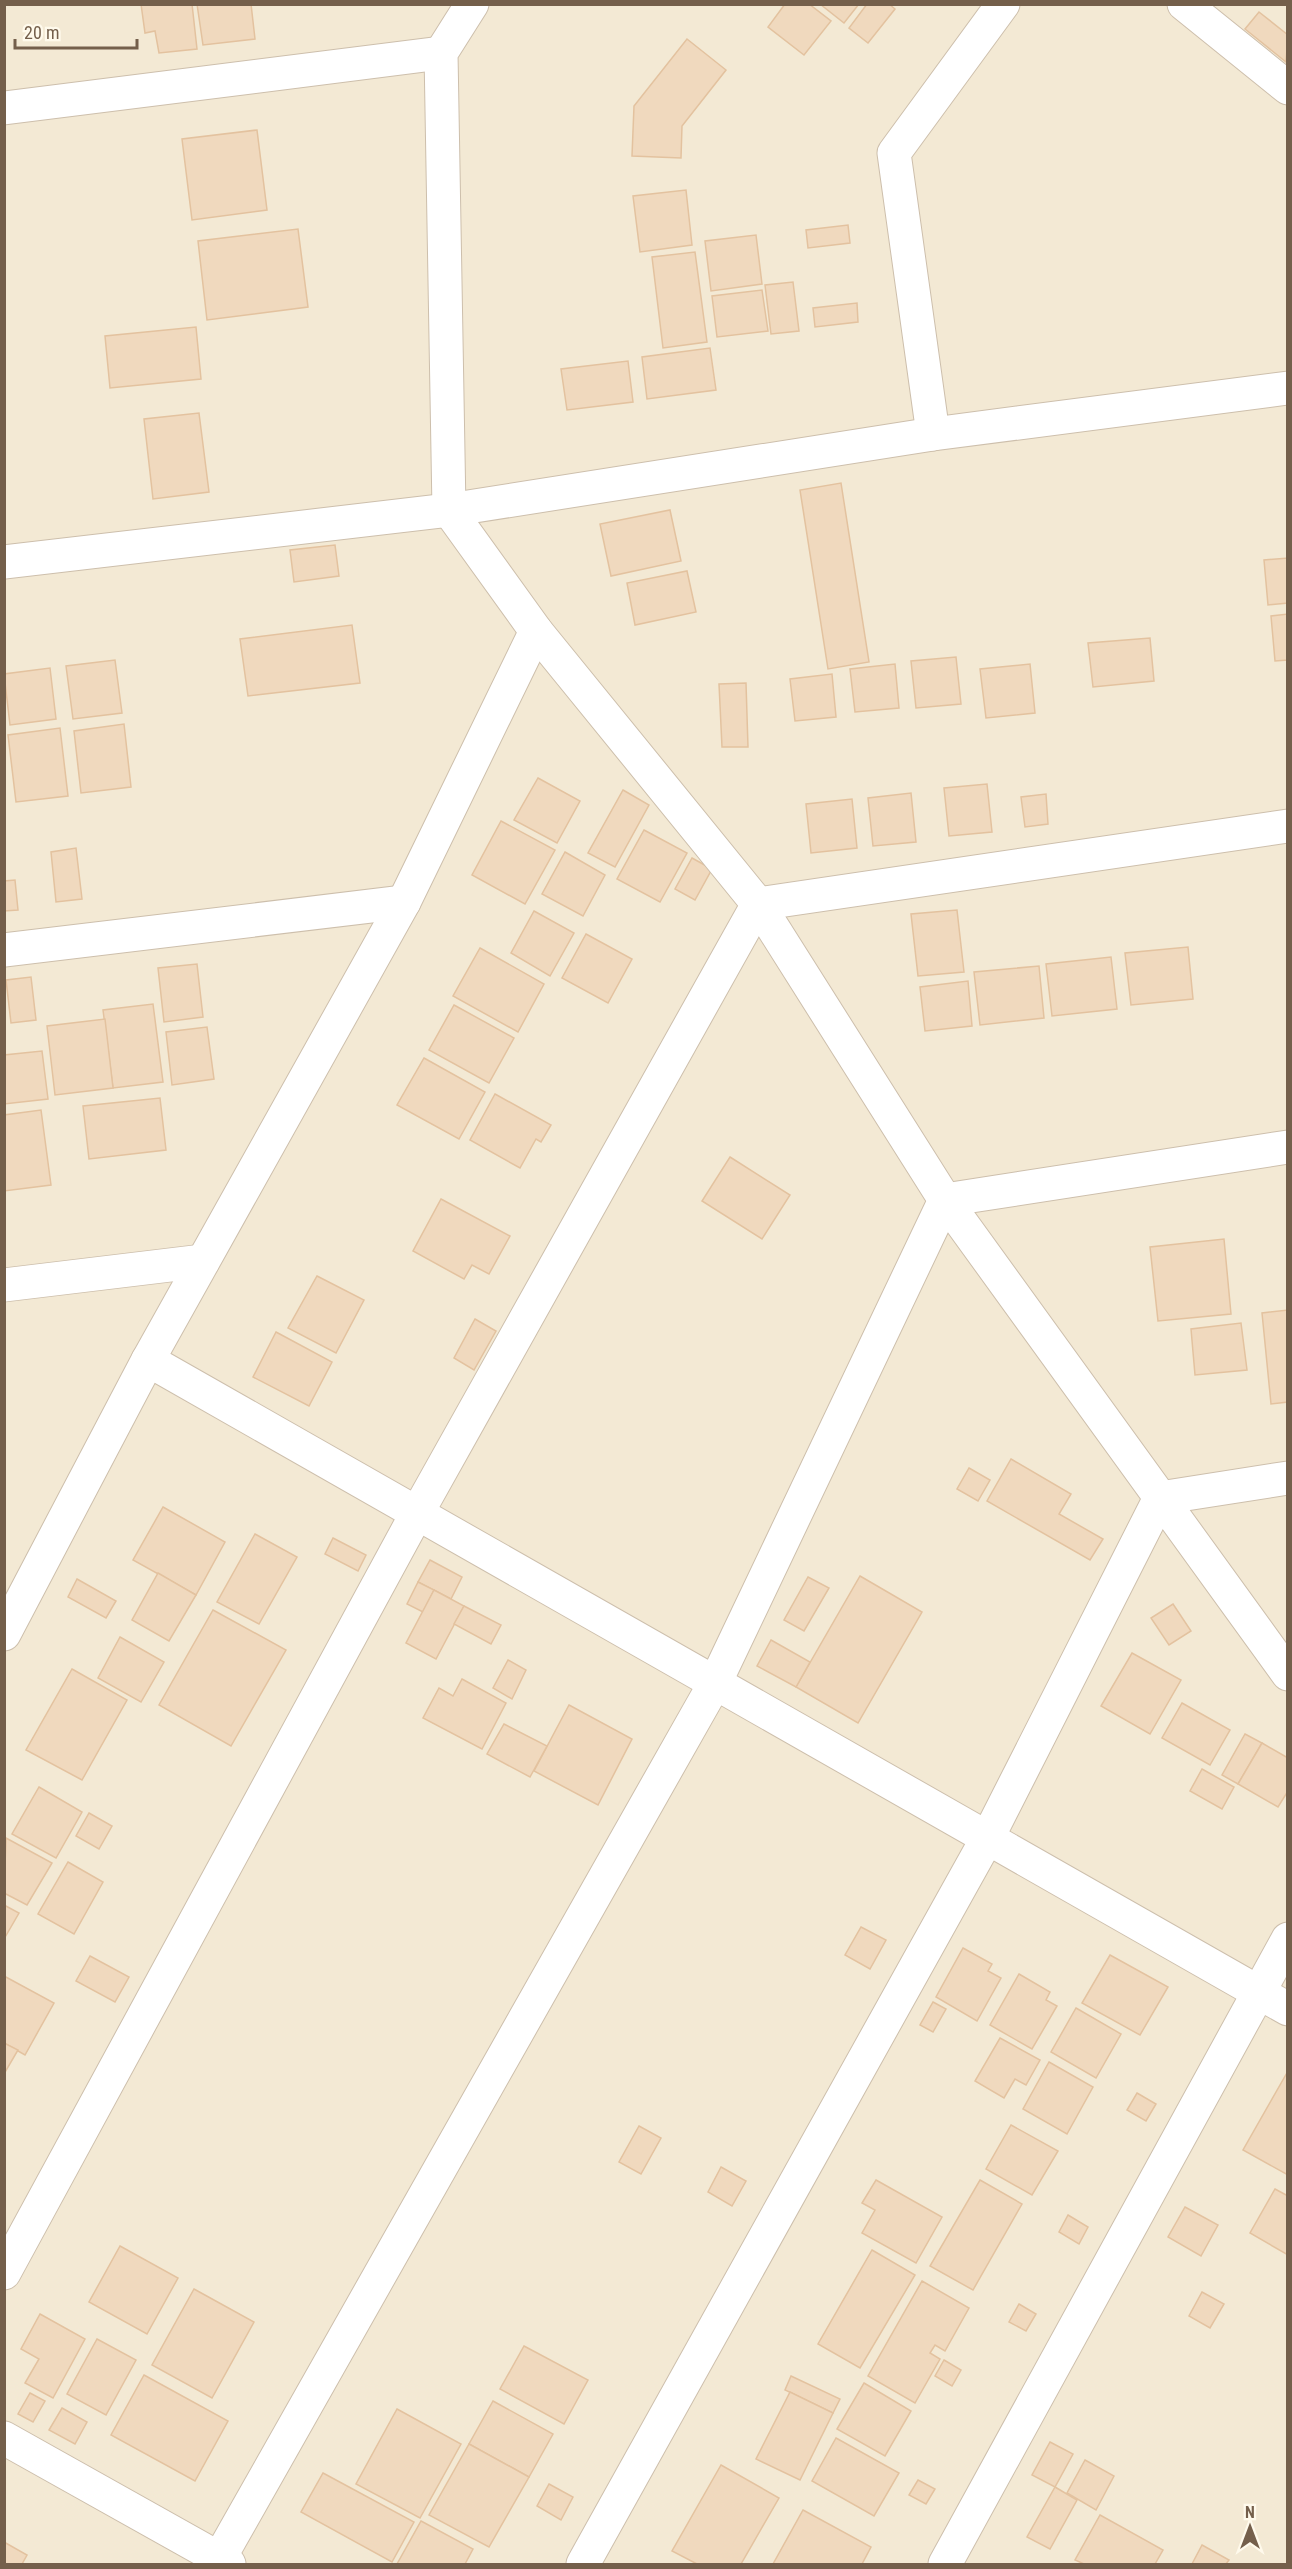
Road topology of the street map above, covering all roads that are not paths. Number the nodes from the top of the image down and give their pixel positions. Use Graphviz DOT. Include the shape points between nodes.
graph roads {
  1 [pos="472,4"];
  2 [pos="1003,4"];
  3 [pos="1184,4"];
  4 [pos="441,54"];
  5 [pos="1287,88"];
  6 [pos="4,108"];
  7 [pos="1287,388"];
  8 [pos="933,434"];
  9 [pos="449,510"];
  10 [pos="4,562"];
  11 [pos="536,631"];
  12 [pos="1287,826"];
  13 [pos="404,902"];
  14 [pos="758,904"];
  15 [pos="4,950"];
  16 [pos="1287,1147"];
  17 [pos="945,1200"];
  18 [pos="203,1261"];
  19 [pos="4,1285"];
  20 [pos="148,1360"];
  21 [pos="1287,1478"];
  22 [pos="1160,1498"];
  23 [pos="416,1515"];
  24 [pos="4,1634"];
  25 [pos="1287,1674"];
  26 [pos="716,1683"];
  27 [pos="988,1837"];
  28 [pos="1287,1939"];
  29 [pos="1258,1992"];
  30 [pos="1287,2009"];
  31 [pos="4,2273"];
  32 [pos="4,2438"];
  33 [pos="224,2562"];
  34 [pos="583,2565"];
  35 [pos="945,2565"];
  1 -- 4 [label="street"];
  2 -- 8 [label="street" via="894,153"];
  3 -- 5 [label="street"];
  4 -- 6 [label="street"];
  4 -- 9 [label="street"];
  7 -- 8 [label="street"];
  8 -- 9 [label="street"];
  9 -- 10 [label="street"];
  9 -- 11 [label="street"];
  11 -- 13 [label="street"];
  11 -- 14 [label="street"];
  12 -- 14 [label="street"];
  13 -- 15 [label="street"];
  13 -- 18 [label="street"];
  14 -- 17 [label="street"];
  14 -- 23 [label="street"];
  16 -- 17 [label="street"];
  17 -- 22 [label="street"];
  17 -- 26 [label="street"];
  18 -- 19 [label="street"];
  18 -- 20 [label="street"];
  20 -- 23 [label="street"];
  20 -- 24 [label="street"];
  21 -- 22 [label="street"];
  22 -- 25 [label="street"];
  22 -- 27 [label="street"];
  23 -- 26 [label="street"];
  23 -- 31 [label="street"];
  26 -- 27 [label="street"];
  26 -- 33 [label="street"];
  27 -- 29 [label="street"];
  27 -- 34 [label="street"];
  28 -- 29 [label="street"];
  29 -- 30 [label="street"];
  29 -- 35 [label="street"];
  32 -- 33 [label="street"];
}
